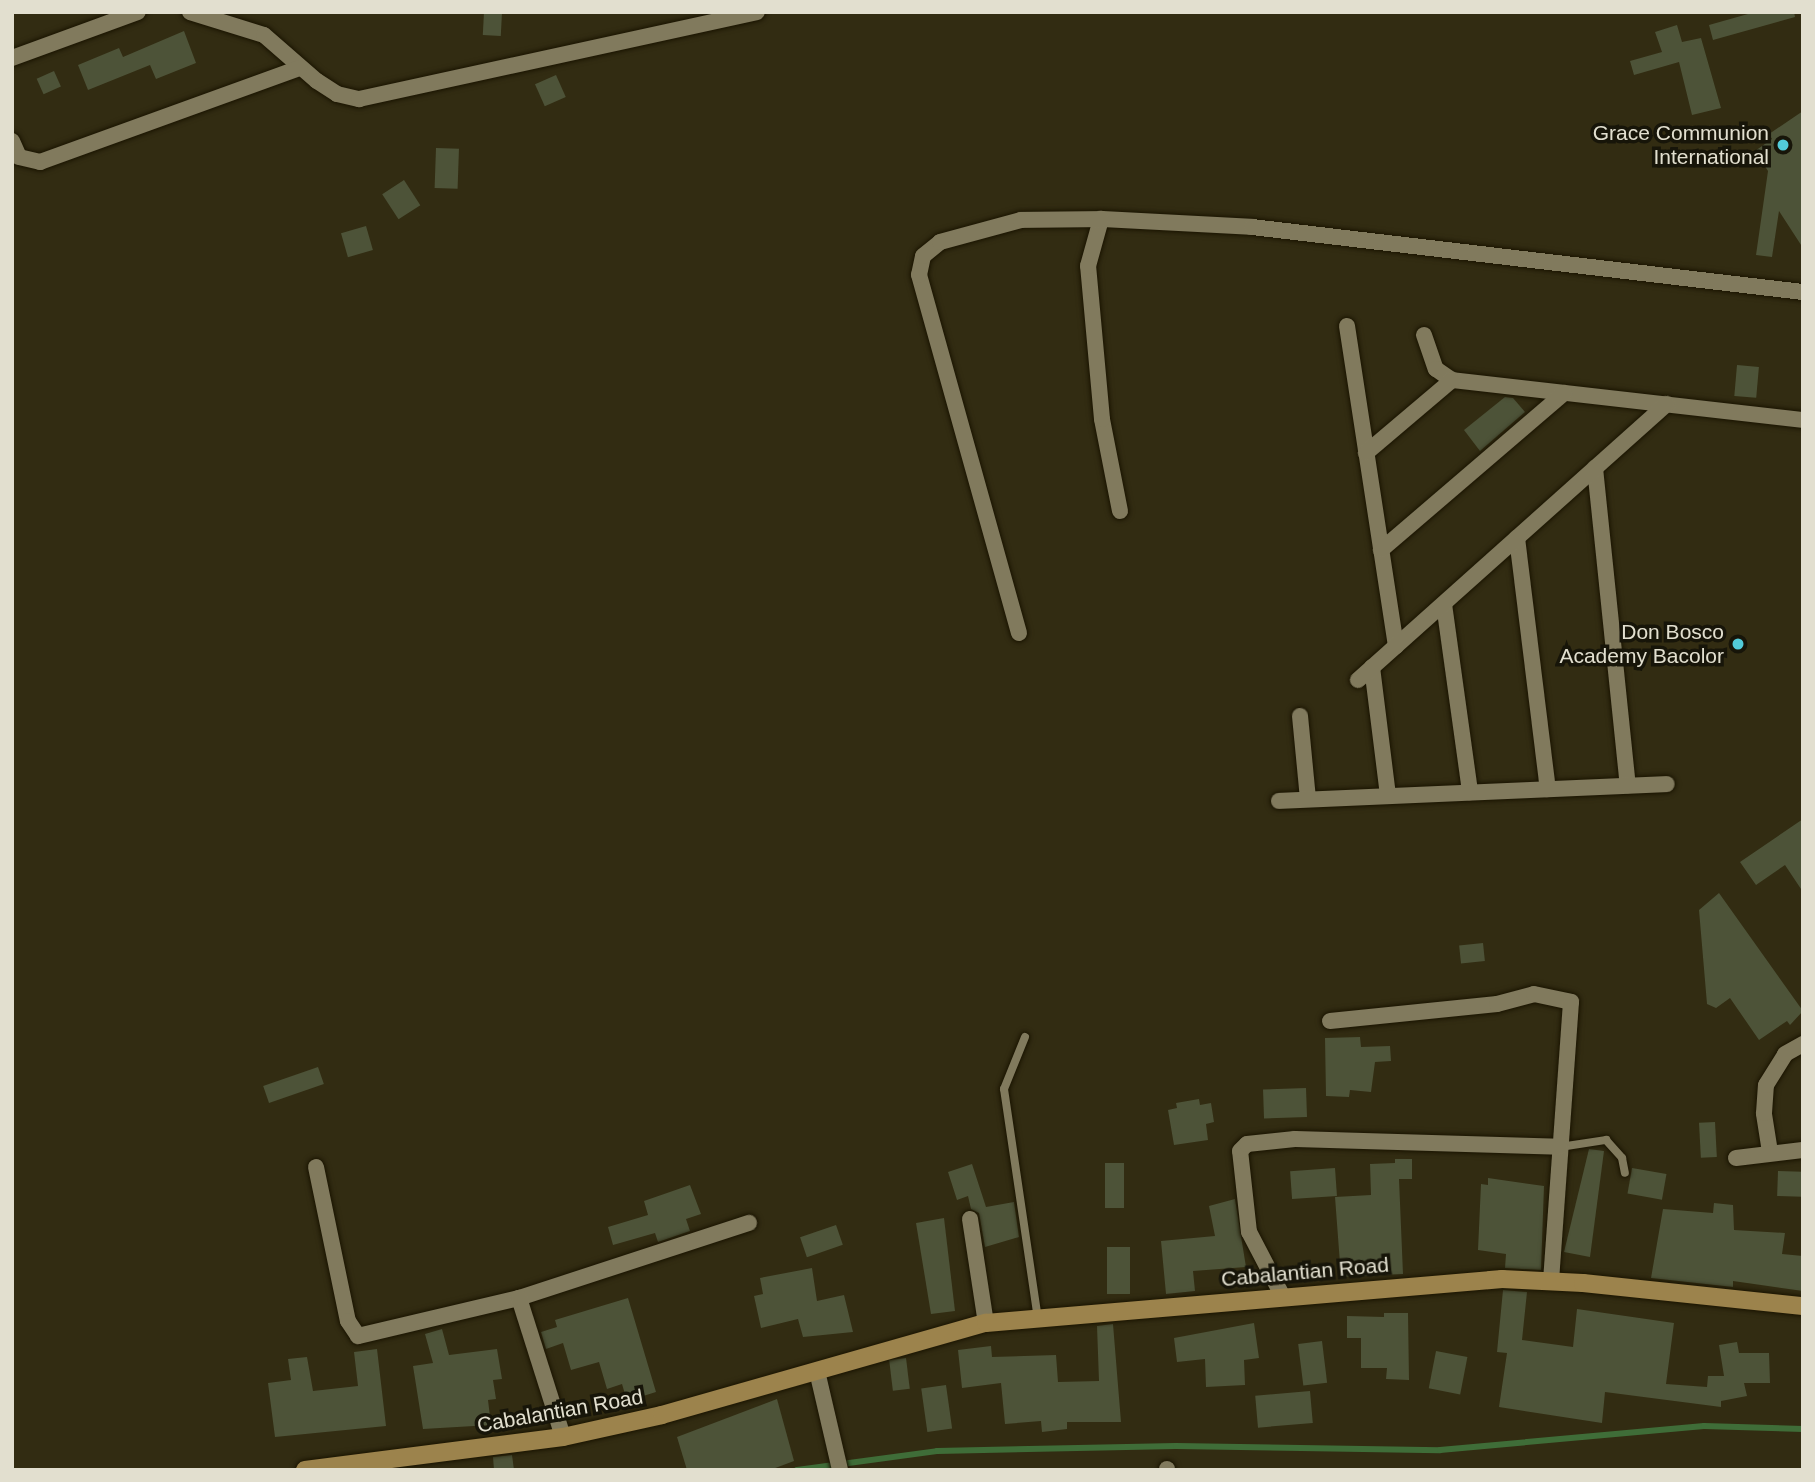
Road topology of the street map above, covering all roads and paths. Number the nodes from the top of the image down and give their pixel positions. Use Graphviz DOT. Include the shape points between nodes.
graph roads {
  1 [pos="138,12"];
  2 [pos="190,12"];
  3 [pos="757,12"];
  4 [pos="12,58"];
  5 [pos="300,68"];
  6 [pos="12,141"];
  7 [pos="1101,219"];
  8 [pos="1803,292"];
  9 [pos="1347,326"];
  10 [pos="1424,335"];
  11 [pos="1452,380"];
  12 [pos="1564,393"];
  13 [pos="1667,404"];
  14 [pos="1803,420"];
  15 [pos="1366,453"];
  16 [pos="1595,468"];
  17 [pos="1119,511"];
  18 [pos="1517,538"];
  19 [pos="1381,550"];
  20 [pos="1444,604"];
  21 [pos="1019,633"];
  22 [pos="1396,646"];
  23 [pos="1372,667"];
  24 [pos="1357,680"];
  25 [pos="1300,716"];
  26 [pos="1667,784"];
  27 [pos="1629,785"];
  28 [pos="1548,789"];
  29 [pos="1470,792"];
  30 [pos="1388,795"];
  31 [pos="1308,799"];
  32 [pos="1279,801"];
  33 [pos="1329,1021"];
  34 [pos="1025,1037"];
  35 [pos="1803,1044"];
  36 [pos="1560,1147"];
  37 [pos="1803,1150"];
  38 [pos="1770,1152"];
  39 [pos="1736,1158"];
  40 [pos="316,1167"];
  41 [pos="1625,1173"];
  42 [pos="970,1219"];
  43 [pos="749,1223"];
  44 [pos="1550,1281"];
  45 [pos="1282,1295"];
  46 [pos="519,1298"];
  47 [pos="1803,1306"];
  48 [pos="1038,1319"];
  49 [pos="986,1323"];
  50 [pos="817,1371"];
  51 [pos="563,1437"];
  52 [pos="306,1470"];
  53 [pos="839,1470"];
  1 -- 4 [label="street"];
  2 -- 5 [label="street" via="264,35"];
  3 -- 5 [label="street" via="359,99 337,94"];
  5 -- 6 [label="street" via="40,162 19,157"];
  7 -- 8 [label="street" via="1252,227"];
  7 -- 17 [label="street" via="1088,266 1102,419"];
  7 -- 21 [label="street" via="1021,220 940,242 923,256 919,275"];
  9 -- 15 [label="street"];
  10 -- 11 [label="street" via="1436,369"];
  11 -- 12 [label="street"];
  11 -- 15 [label="street"];
  12 -- 13 [label="street"];
  12 -- 19 [label="street"];
  13 -- 14 [label="street"];
  13 -- 16 [label="street"];
  15 -- 19 [label="street"];
  16 -- 18 [label="street"];
  16 -- 27 [label="street"];
  18 -- 20 [label="street"];
  18 -- 28 [label="street"];
  19 -- 22 [label="street"];
  20 -- 22 [label="street"];
  20 -- 29 [label="street"];
  22 -- 23 [label="street"];
  23 -- 24 [label="street"];
  23 -- 30 [label="street"];
  25 -- 31 [label="street"];
  26 -- 27 [label="street"];
  27 -- 28 [label="street"];
  28 -- 29 [label="street"];
  29 -- 30 [label="street"];
  30 -- 31 [label="street"];
  31 -- 32 [label="street"];
  33 -- 36 [label="street" via="1497,1003 1534,994 1563,997 1572,1002 1573,1011"];
  34 -- 48 [label="lane" via="1004,1088"];
  35 -- 38 [label="street" via="1785,1054 1766,1085 1764,1114"];
  36 -- 41 [label="lane" via="1606,1140 1622,1158"];
  36 -- 44 [label="street"];
  36 -- 45 [label="street" via="1296,1139 1247,1144 1240,1151 1249,1232"];
  37 -- 38 [label="street"];
  38 -- 39 [label="street"];
  40 -- 46 [label="street" via="348,1321 358,1336"];
  42 -- 49 [label="street"];
  43 -- 46 [label="street"];
  44 -- 45 [label="street, Cabalantian Road" via="1502,1279"];
  44 -- 47 [label="street, Cabalantian Road"];
  45 -- 48 [label="street, Cabalantian Road"];
  46 -- 51 [label="street"];
  48 -- 49 [label="street, Cabalantian Road"];
  49 -- 50 [label="street, Cabalantian Road"];
  50 -- 51 [label="street, Cabalantian Road" via="662,1415"];
  50 -- 53 [label="street"];
  51 -- 52 [label="street, Cabalantian Road"];
}
